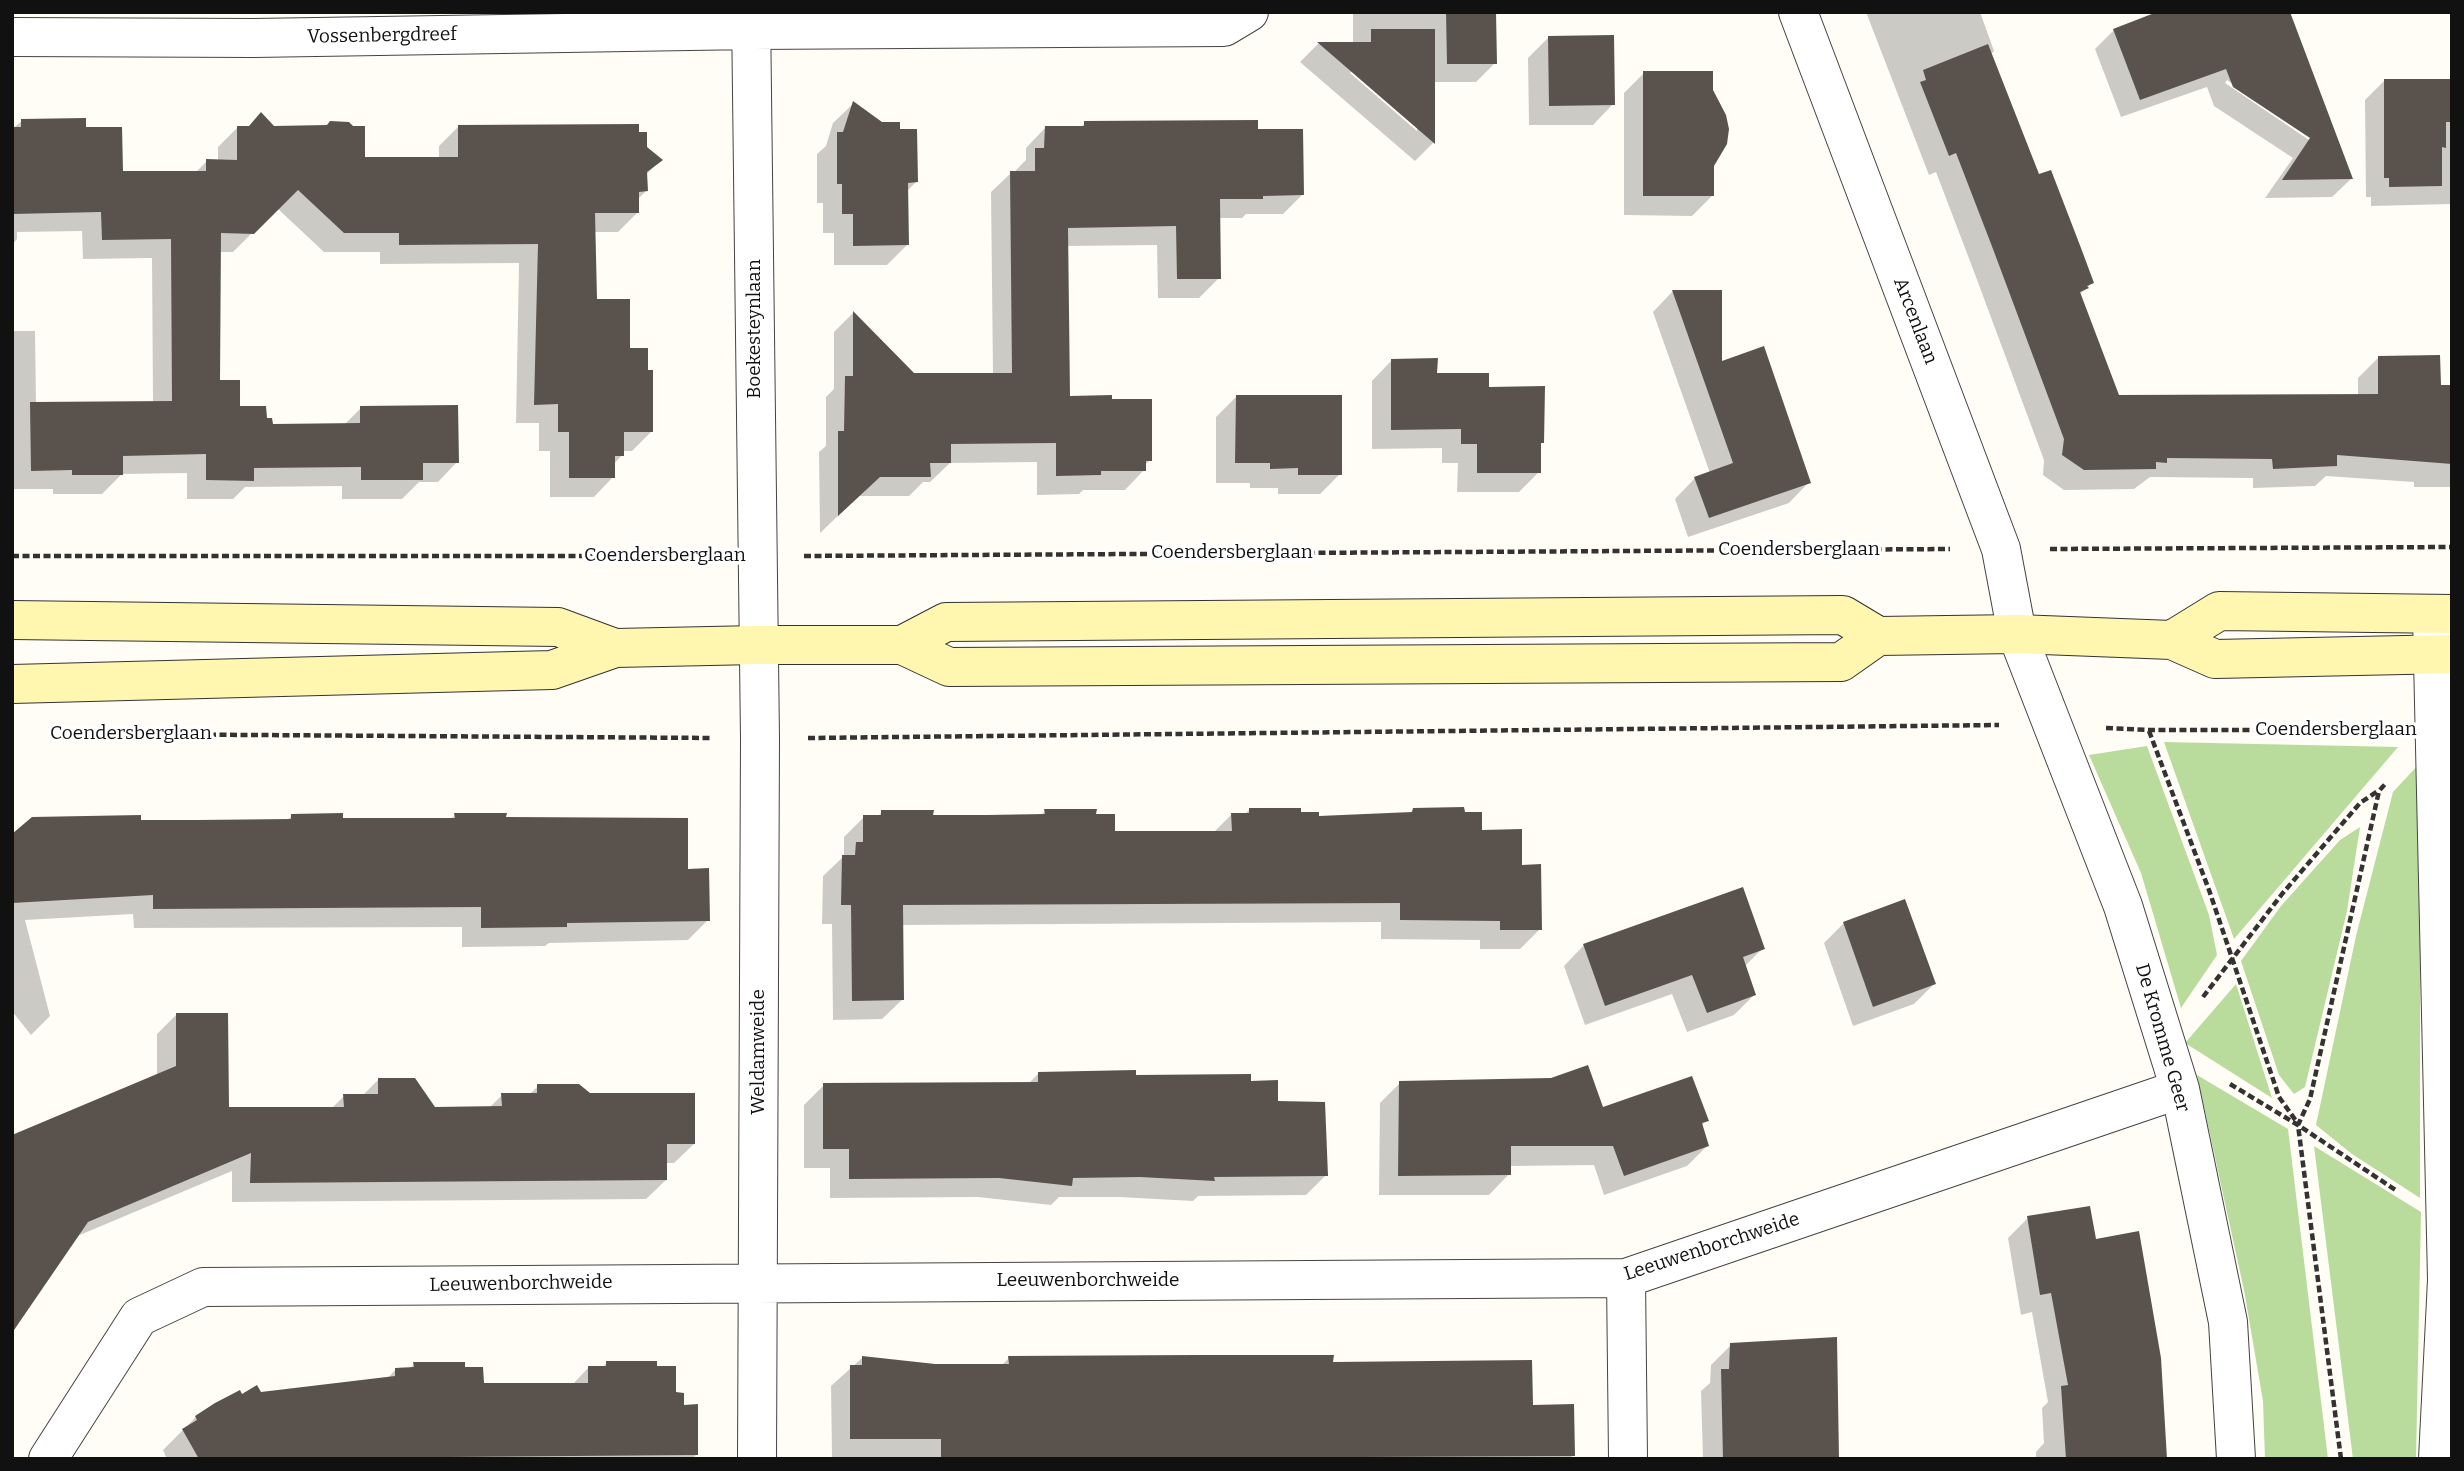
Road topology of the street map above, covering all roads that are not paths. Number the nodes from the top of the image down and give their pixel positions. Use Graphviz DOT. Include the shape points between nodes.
graph roads {
  1 [pos="1249,12"];
  2 [pos="1798,12"];
  3 [pos="752,21"];
  4 [pos="253,25"];
  5 [pos="12,37"];
  6 [pos="2442,614"];
  7 [pos="12,620"];
  8 [pos="2017,634"];
  9 [pos="2172,640"];
  10 [pos="757,645"];
  11 [pos="615,648"];
  12 [pos="2442,654"];
  13 [pos="12,684"];
  14 [pos="2180,1089"];
  15 [pos="1626,1278"];
  16 [pos="2449,1280"];
  17 [pos="758,1282"];
  18 [pos="48,1459"];
  19 [pos="757,1459"];
  20 [pos="1628,1459"];
  21 [pos="2236,1459"];
  22 [pos="2438,1459"];
  1 -- 3 [label="street, Vossenbergdreef" via="1224,27"];
  2 -- 8 [label="street, Arcenlaan" via="2001,549"];
  3 -- 4 [label="street, Vossenbergdreef"];
  3 -- 10 [label="street, Boekesteynlaan"];
  4 -- 5 [label="street, Vossenbergdreef"];
  6 -- 9 [label="street" via="2219,611"];
  6 -- 12 [label="street"];
  7 -- 11 [label="street" via="558,626"];
  8 -- 9 [label="street"];
  8 -- 10 [label="street" via="1878,636 1843,615 946,622 902,645"];
  8 -- 14 [label="street, De Kromme Geer" via="2123,906"];
  9 -- 12 [label="street" via="2215,659"];
  10 -- 11 [label="street"];
  10 -- 17 [label="street, Weldamweide"];
  11 -- 13 [label="street" via="552,670"];
  12 -- 16 [label="street" via="2434,731"];
  14 -- 15 [label="street, Leeuwenborchweide"];
  14 -- 21 [label="street, De Kromme Geer" via="2228,1322"];
  15 -- 17 [label="street, Leeuwenborchweide"];
  15 -- 20 [label="street"];
  16 -- 22 [label="street"];
  17 -- 18 [label="street, Leeuwenborchweide" via="203,1287 139,1317"];
  17 -- 19 [label="street, Weldamweide"];
}
